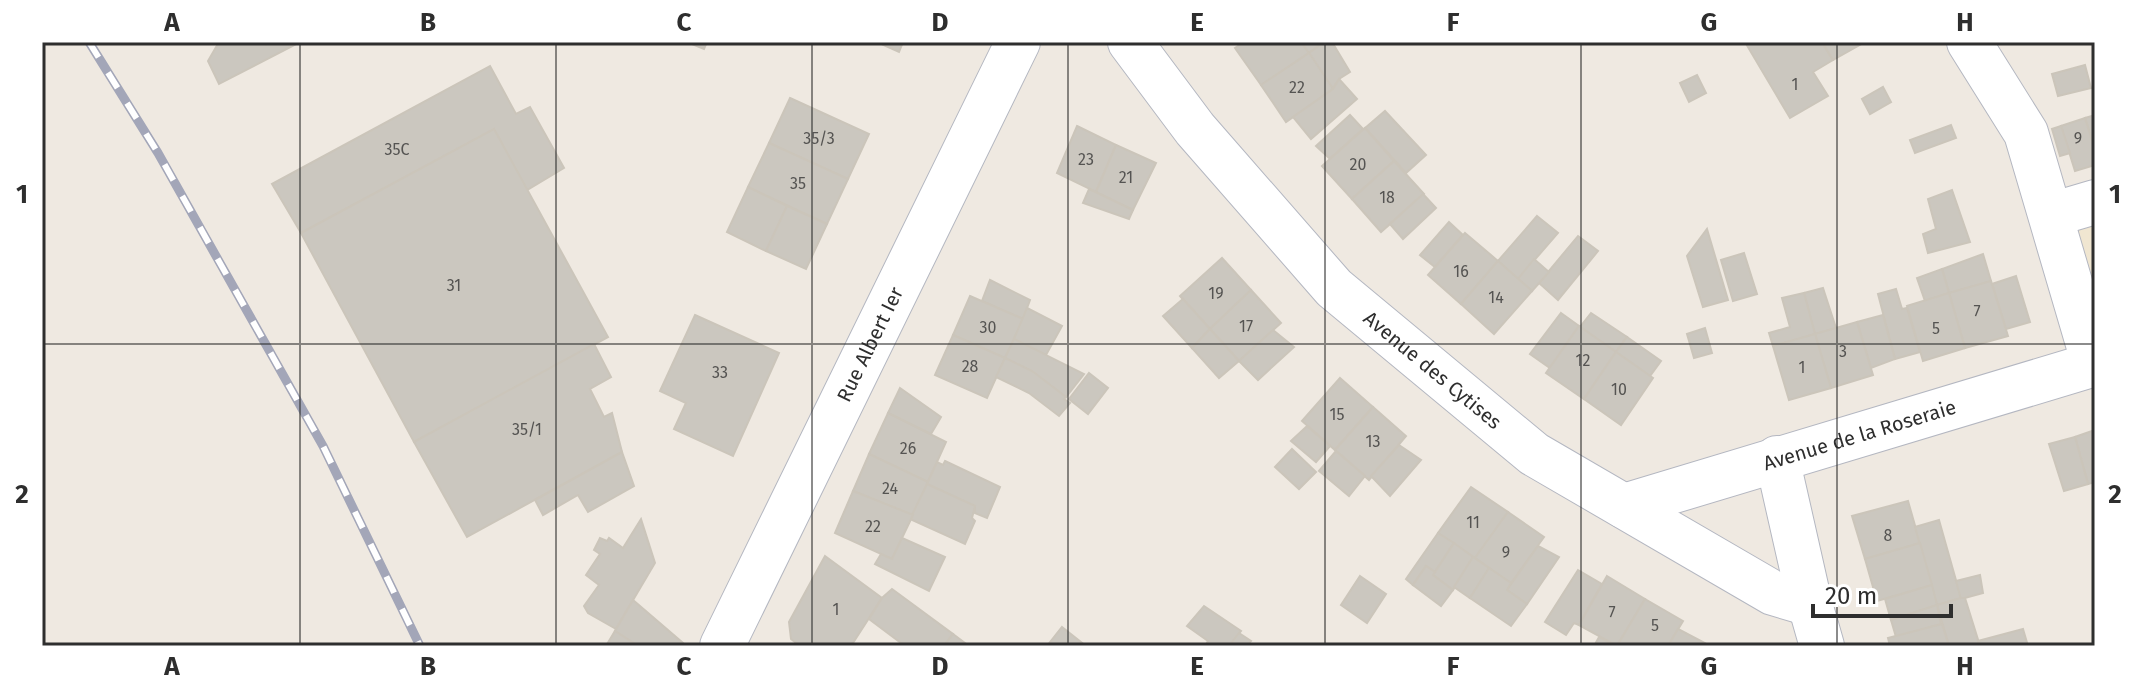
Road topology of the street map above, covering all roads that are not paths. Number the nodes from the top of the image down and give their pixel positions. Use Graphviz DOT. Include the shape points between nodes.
graph roads {
  1 [pos="1018,42"];
  2 [pos="1130,42"];
  3 [pos="1969,42"];
  4 [pos="2095,202"];
  5 [pos="2051,215"];
  6 [pos="2094,364"];
  7 [pos="1777,458"];
  8 [pos="1624,506"];
  9 [pos="1810,604"];
  10 [pos="726,644"];
  11 [pos="1822,646"];
  1 -- 10 [label="street, Rue Albert Ier"];
  2 -- 8 [label="street, Avenue des Cytises" via="1195,129 1334,288 1534,454"];
  3 -- 5 [label="street, Avenue de la Roseraie" via="2026,133"];
  4 -- 5 [label="street"];
  5 -- 6 [label="street, Avenue de la Roseraie"];
  6 -- 7 [label="street, Avenue de la Roseraie"];
  7 -- 8 [label="street, Avenue de la Roseraie"];
  7 -- 9 [label="street"];
  8 -- 9 [label="street, Avenue des Cytises" via="1773,593"];
  9 -- 11 [label="street"];
}
